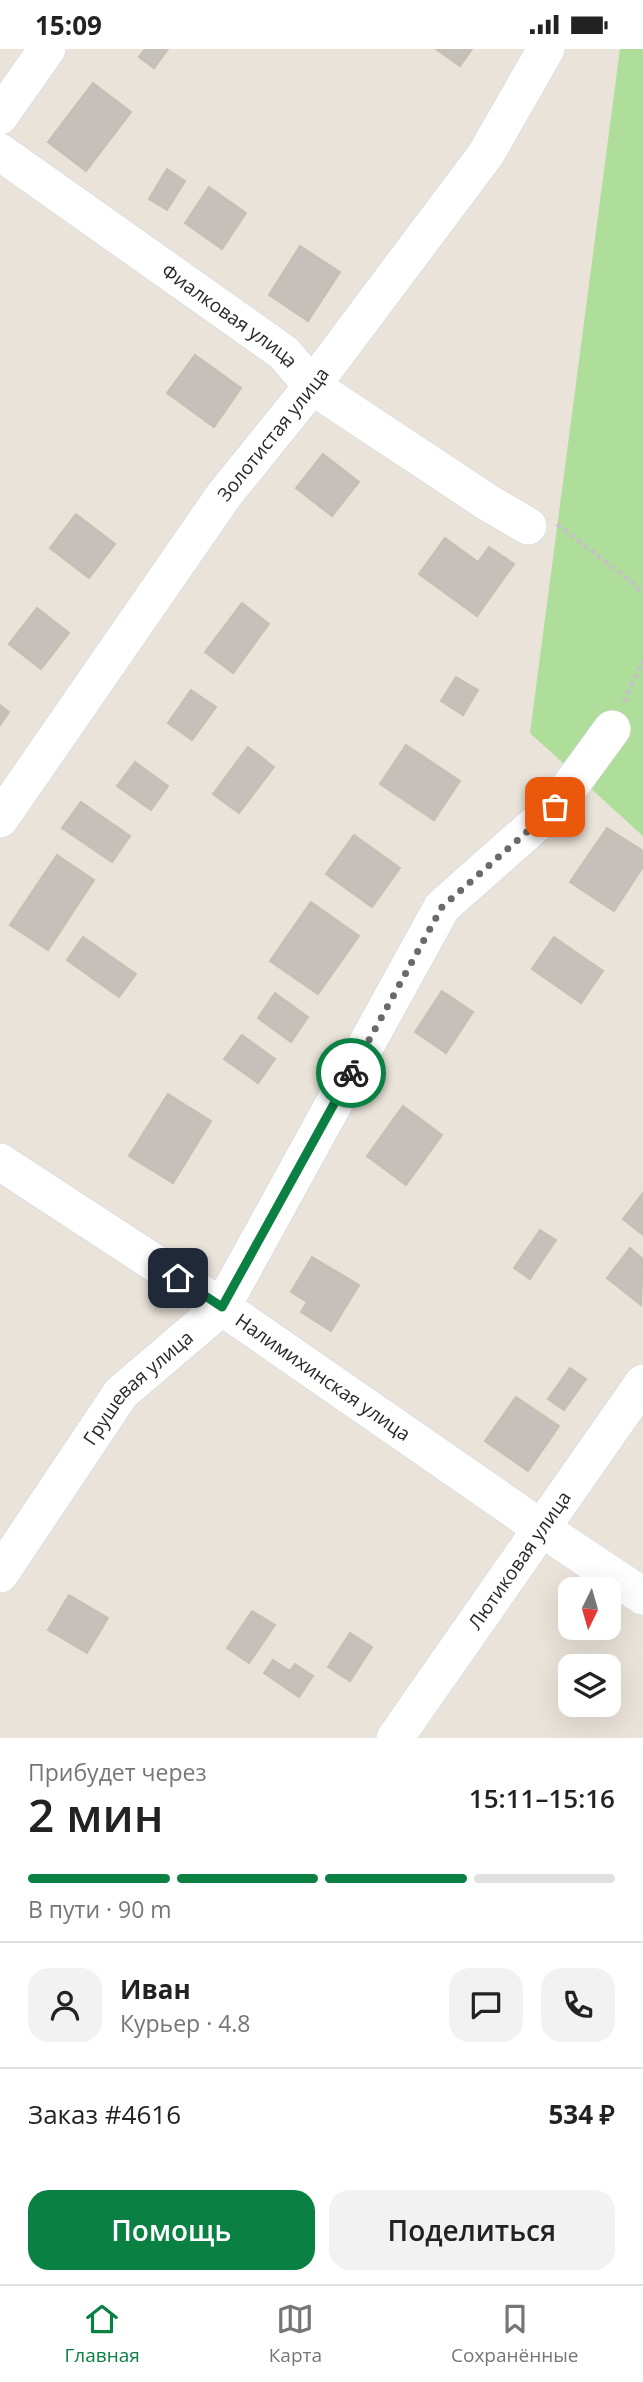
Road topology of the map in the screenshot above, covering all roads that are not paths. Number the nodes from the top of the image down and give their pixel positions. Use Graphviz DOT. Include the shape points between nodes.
graph roads {
  1 [pos="47,49"];
  2 [pos="546,49"];
  3 [pos="0,116"];
  4 [pos="0,152"];
  5 [pos="312,386"];
  6 [pos="539,523"];
  7 [pos="612,729"];
  8 [pos="0,819"];
  9 [pos="0,1162"];
  10 [pos="222,1307"];
  11 [pos="643,1383"];
  12 [pos="541,1528"];
  13 [pos="0,1574"];
  14 [pos="643,1596"];
  15 [pos="395,1738"];
  1 -- 3 [label="street"];
  2 -- 5 [label="street, Золотистая улица" via="486,153"];
  4 -- 5 [label="street, Фиалковая улица" via="284,353"];
  5 -- 6 [label="street, Фиалковая улица" via="476,495"];
  5 -- 8 [label="street, Золотистая улица" via="224,495"];
  7 -- 10 [label="street, Грушевая улица" via="555,807 442,907"];
  9 -- 10 [label="street, Налимихинская улица"];
  10 -- 12 [label="street, Налимихинская улица"];
  10 -- 13 [label="street, Грушевая улица" via="121,1393"];
  11 -- 12 [label="street, Лютиковая улица"];
  12 -- 14 [label="street, Налимихинская улица"];
  12 -- 15 [label="street, Лютиковая улица"];
}
